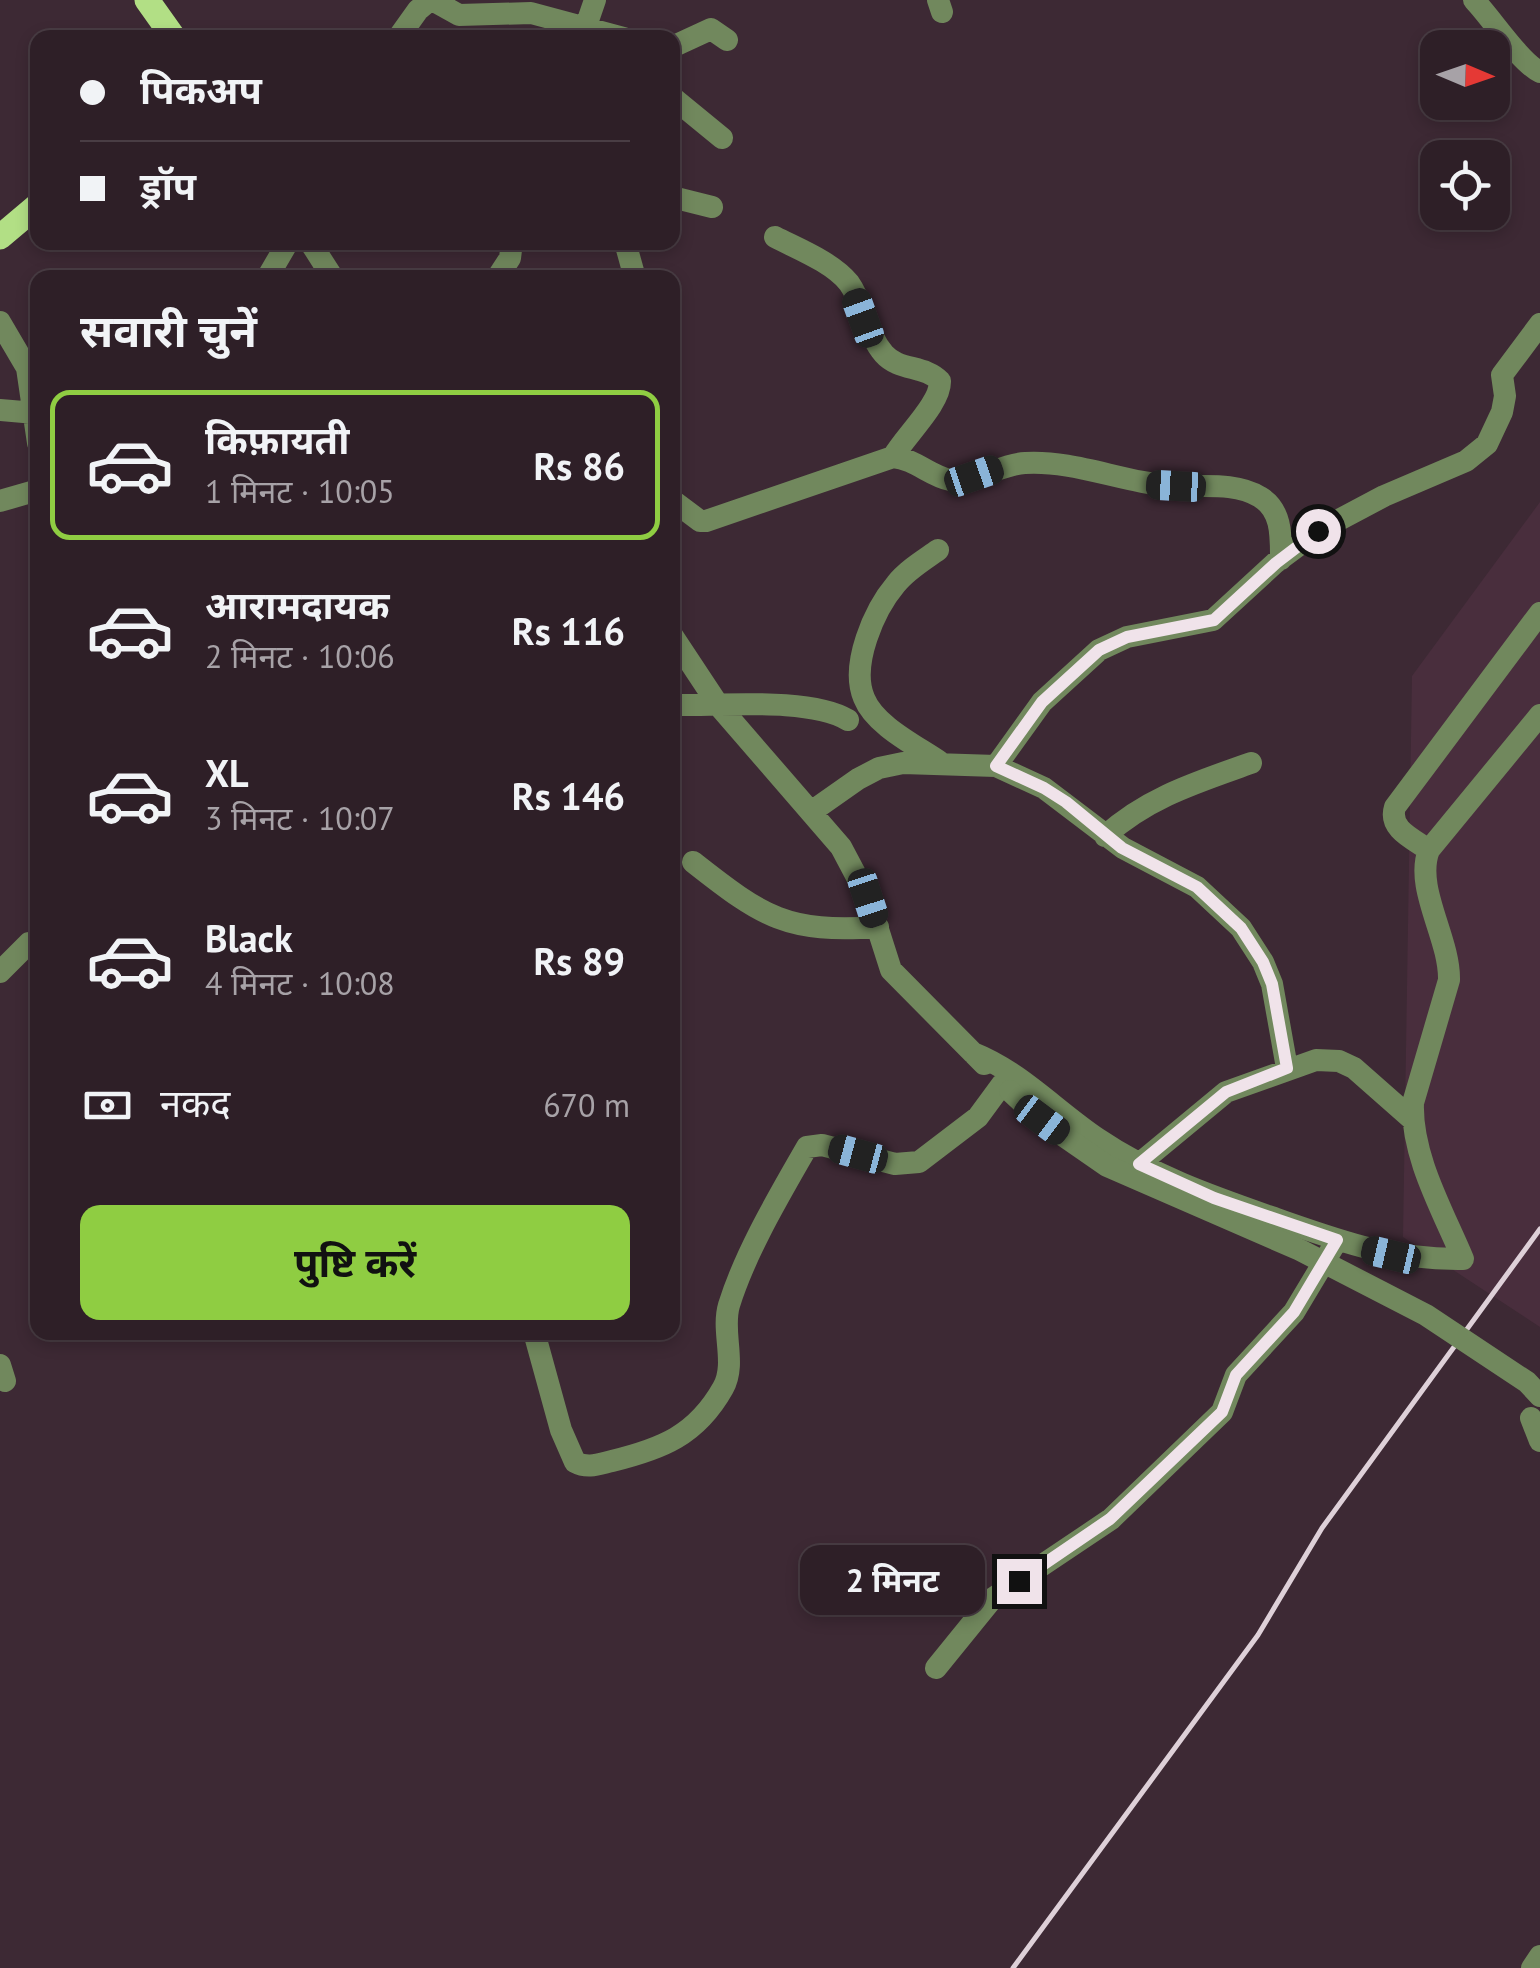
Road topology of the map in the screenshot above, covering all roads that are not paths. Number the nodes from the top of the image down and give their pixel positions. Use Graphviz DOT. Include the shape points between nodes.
graph roads {
  1 [pos="147,0"];
  2 [pos="431,0"];
  3 [pos="595,0"];
  4 [pos="1474,0"];
  5 [pos="544,27"];
  6 [pos="586,29"];
  7 [pos="168,30"];
  8 [pos="404,30"];
  9 [pos="590,30"];
  10 [pos="728,40"];
  11 [pos="680,43"];
  12 [pos="1540,72"];
  13 [pos="680,103"];
  14 [pos="722,138"];
  15 [pos="680,199"];
  16 [pos="712,207"];
  17 [pos="30,212"];
  18 [pos="775,236"];
  19 [pos="0,238"];
  20 [pos="0,322"];
  21 [pos="1540,324"];
  22 [pos="30,390"];
  23 [pos="0,410"];
  24 [pos="30,413"];
  25 [pos="893,458"];
  26 [pos="30,493"];
  27 [pos="0,502"];
  28 [pos="680,506"];
  29 [pos="938,550"];
  30 [pos="1281,559"];
  31 [pos="1540,613"];
  32 [pos="680,647"];
  33 [pos="680,705"];
  34 [pos="719,706"];
  35 [pos="1540,715"];
  36 [pos="848,720"];
  37 [pos="940,762"];
  38 [pos="1251,763"];
  39 [pos="996,766"];
  40 [pos="811,812"];
  41 [pos="1105,836"];
  42 [pos="1429,850"];
  43 [pos="693,862"];
  44 [pos="878,927"];
  45 [pos="29,943"];
  46 [pos="0,972"];
  47 [pos="973,1053"];
  48 [pos="1287,1068"];
  49 [pos="1006,1087"];
  50 [pos="1412,1120"];
  51 [pos="1139,1164"];
  52 [pos="1337,1240"];
  53 [pos="536,1340"];
  54 [pos="1536,1407"];
  55 [pos="1540,1441"];
  56 [pos="936,1668"];
  57 [pos="1540,1956"];
  58 [pos="1532,1968"];
  1 -- 7 [label="main road"];
  2 -- 5 [label="street" via="459,15 513,12"];
  2 -- 8 [label="street"];
  3 -- 6 [label="street"];
  4 -- 12 [label="street"];
  5 -- 6 [label="street"];
  6 -- 9 [label="street"];
  10 -- 11 [label="street" via="711,29"];
  13 -- 14 [label="street"];
  15 -- 16 [label="street"];
  17 -- 19 [label="main road"];
  18 -- 25 [label="street" via="847,282 888,358 940,381 938,396"];
  20 -- 22 [label="street" via="26,368"];
  21 -- 30 [label="street" via="1502,375 1502,412 1482,449 1330,523"];
  23 -- 24 [label="street"];
  25 -- 28 [label="street" via="713,520 700,521"];
  25 -- 30 [label="street" via="950,480 1040,462 1134,482 1239,489 1273,509"];
  26 -- 27 [label="street"];
  29 -- 37 [label="street" via="895,584 862,651 861,682 881,720"];
  30 -- 39 [label="street" via="1214,620 1127,637 1099,650 1042,702"];
  31 -- 42 [label="street" via="1395,806 1395,826"];
  32 -- 34 [label="street"];
  33 -- 34 [label="street"];
  34 -- 36 [label="street" via="812,708"];
  34 -- 40 [label="street"];
  35 -- 42 [label="street"];
  37 -- 39 [label="street"];
  37 -- 40 [label="street" via="879,768"];
  38 -- 41 [label="street" via="1150,802"];
  39 -- 41 [label="street" via="1066,802"];
  40 -- 44 [label="street" via="856,872"];
  41 -- 48 [label="street" via="1197,887 1241,928 1272,984"];
  42 -- 50 [label="street" via="1424,874 1449,980"];
  43 -- 44 [label="street" via="780,920 810,929"];
  44 -- 47 [label="street" via="891,970"];
  45 -- 46 [label="street"];
  47 -- 49 [label="street"];
  47 -- 51 [label="street" via="1011,1072"];
  48 -- 50 [label="street" via="1339,1061"];
  48 -- 51 [label="street" via="1226,1092"];
  49 -- 53 [label="street" via="919,1162 895,1164 807,1147 728,1308 723,1388 674,1442 591,1466 575,1462"];
  49 -- 54 [label="street, bridge" via="1107,1166 1410,1306 1527,1382"];
  50 -- 52 [label="street" via="1463,1259 1391,1255"];
  51 -- 52 [label="street"];
  52 -- 56 [label="street" via="1294,1312 1236,1375 1222,1412 1110,1519 992,1599"];
  54 -- 55 [label="street"];
  57 -- 58 [label="street"];
}
